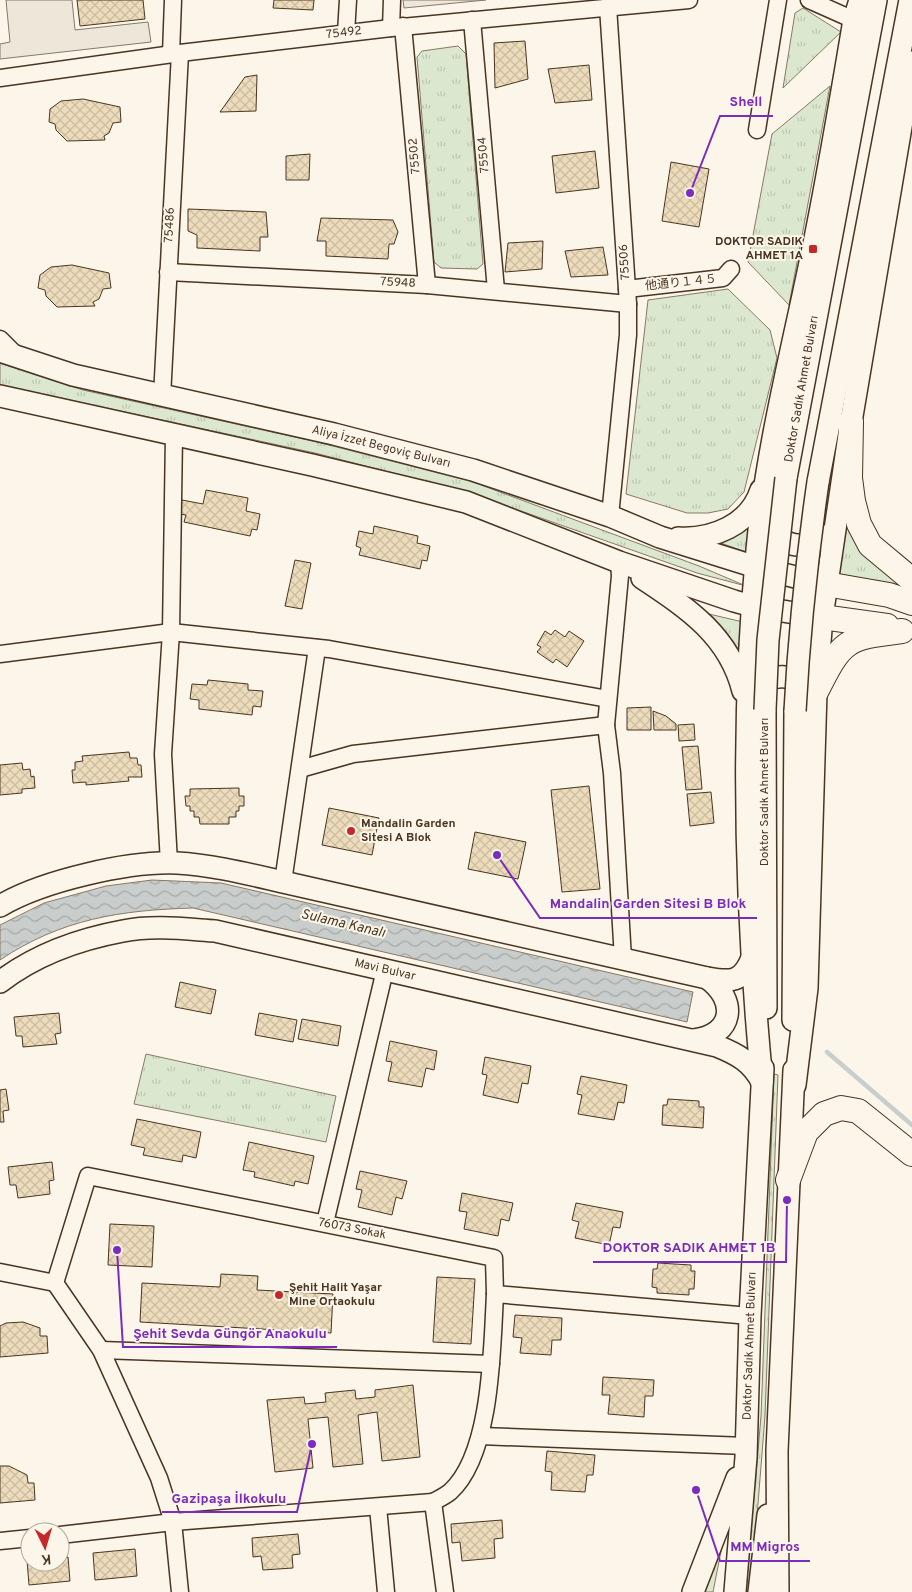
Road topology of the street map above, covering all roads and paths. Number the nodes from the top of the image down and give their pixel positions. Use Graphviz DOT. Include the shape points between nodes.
graph roads {
  1 [pos="173,0"];
  2 [pos="348,0"];
  3 [pos="392,0"];
  4 [pos="689,0"];
  5 [pos="778,0"];
  6 [pos="809,0"];
  7 [pos="876,0"];
  8 [pos="910,0"];
  9 [pos="608,7"];
  10 [pos="857,10"];
  11 [pos="472,20"];
  12 [pos="397,27"];
  13 [pos="346,33"];
  14 [pos="176,54"];
  15 [pos="912,62"];
  16 [pos="0,78"];
  17 [pos="910,90"];
  18 [pos="757,130"];
  19 [pos="731,268"];
  20 [pos="168,272"];
  21 [pos="427,285"];
  22 [pos="496,290"];
  23 [pos="628,296"];
  24 [pos="0,339"];
  25 [pos="9,354"];
  26 [pos="0,396"];
  27 [pos="162,397"];
  28 [pos="851,422"];
  29 [pos="174,435"];
  30 [pos="777,473"];
  31 [pos="763,501"];
  32 [pos="836,512"];
  33 [pos="610,516"];
  34 [pos="660,537"];
  35 [pos="619,562"];
  36 [pos="756,567"];
  37 [pos="912,580"];
  38 [pos="826,584"];
  39 [pos="912,603"];
  40 [pos="752,606"];
  41 [pos="822,617"];
  42 [pos="171,632"];
  43 [pos="907,633"];
  44 [pos="317,648"];
  45 [pos="0,654"];
  46 [pos="816,692"];
  47 [pos="608,699"];
  48 [pos="752,711"];
  49 [pos="816,715"];
  50 [pos="606,725"];
  51 [pos="300,769"];
  52 [pos="169,863"];
  53 [pos="283,882"];
  54 [pos="0,906"];
  55 [pos="752,958"];
  56 [pos="623,959"];
  57 [pos="385,970"];
  58 [pos="707,978"];
  59 [pos="0,982"];
  60 [pos="694,1040"];
  61 [pos="762,1082"];
  62 [pos="795,1085"];
  63 [pos="912,1154"];
  64 [pos="788,1180"];
  65 [pos="326,1223"];
  66 [pos="0,1272"];
  67 [pos="55,1282"];
  68 [pos="495,1294"];
  69 [pos="750,1316"];
  70 [pos="101,1350"];
  71 [pos="490,1364"];
  72 [pos="480,1436"];
  73 [pos="777,1451"];
  74 [pos="746,1452"];
  75 [pos="434,1502"];
  76 [pos="378,1507"];
  77 [pos="173,1522"];
  78 [pos="70,1534"];
  79 [pos="20,1539"];
  80 [pos="0,1541"];
  81 [pos="180,1592"];
  82 [pos="386,1592"];
  83 [pos="445,1592"];
  84 [pos="693,1592"];
  85 [pos="735,1592"];
  86 [pos="759,1592"];
  87 [pos="778,1592"];
  1 -- 14 [label="street, 75486"];
  2 -- 13 [label="street"];
  3 -- 12 [label="street, 75502"];
  4 -- 9 [label="street, 75492"];
  5 -- 18 [label="street"];
  6 -- 10 [label="street"];
  7 -- 30 [label="main road, Doktor Sadık Ahmet Bulvarı"];
  8 -- 62 [label="main road, bridge" via="818,482 805,574 795,711 792,986"];
  9 -- 11 [label="street, 75492"];
  9 -- 23 [label="street, 75506"];
  10 -- 30 [label="main road" via="813,249"];
  11 -- 12 [label="street, 75492"];
  11 -- 22 [label="street, 75504"];
  12 -- 13 [label="street, 75492"];
  12 -- 21 [label="street, 75502"];
  13 -- 14 [label="street, 75492"];
  14 -- 16 [label="street, 75492"];
  14 -- 20 [label="street, 75486"];
  15 -- 17 [label="main road"];
  17 -- 28 [label="main road"];
  19 -- 23 [label="street, 他通り１４５" via="723,278"];
  20 -- 21 [label="street, 75948"];
  20 -- 27 [label="street, 75486"];
  21 -- 22 [label="street, 75948"];
  22 -- 23 [label="street, 75948"];
  23 -- 33 [label="street, 75506" via="628,336"];
  24 -- 25 [label="street"];
  25 -- 27 [label="main road, Aliya İzzet Begoviç Bulvarı" via="73,375"];
  26 -- 29 [label="main road"];
  27 -- 33 [label="main road, Aliya İzzet Begoviç Bulvarı" via="334,434 473,470"];
  28 -- 32 [label="main road"];
  28 -- 37 [label="highway" via="850,478 859,524 870,545"];
  29 -- 35 [label="main road" via="466,502"];
  29 -- 42 [label="street"];
  30 -- 31 [label="main road"];
  30 -- 34 [label="main road" via="741,521 712,536"];
  30 -- 48 [label="main road, Doktor Sadık Ahmet Bulvarı, bridge" via="768,640"];
  31 -- 32 [label="main road" via="765,517 774,535 794,546 820,539 831,526"];
  31 -- 36 [label="main road"];
  32 -- 38 [label="main road"];
  33 -- 34 [label="main road, Aliya İzzet Begoviç Bulvarı"];
  34 -- 36 [label="main road, Aliya İzzet Begoviç Bulvarı"];
  35 -- 40 [label="main road"];
  35 -- 47 [label="street"];
  35 -- 48 [label="main road" via="680,603 719,638 739,674"];
  36 -- 38 [label="main road, Aliya İzzet Begoviç Bulvarı"];
  36 -- 40 [label="main road"];
  38 -- 39 [label="highway"];
  38 -- 41 [label="main road"];
  40 -- 41 [label="main road"];
  40 -- 48 [label="main road"];
  41 -- 43 [label="highway" via="884,625"];
  41 -- 46 [label="main road"];
  42 -- 44 [label="street"];
  42 -- 45 [label="street"];
  42 -- 52 [label="street" via="162,754"];
  43 -- 46 [label="highway" via="853,639 833,658"];
  44 -- 47 [label="street"];
  44 -- 51 [label="street"];
  46 -- 49 [label="main road"];
  47 -- 50 [label="street"];
  48 -- 49 [label="main road" via="752,692 759,684 782,676 802,683"];
  48 -- 55 [label="main road"];
  48 -- 61 [label="main road, Doktor Sadık Ahmet Bulvarı" via="768,986"];
  49 -- 62 [label="main road" via="807,988"];
  50 -- 51 [label="street" via="353,754"];
  50 -- 56 [label="street"];
  51 -- 53 [label="street"];
  52 -- 53 [label="main road" via="228,870"];
  52 -- 54 [label="main road" via="103,870 37,889"];
  53 -- 56 [label="main road"];
  55 -- 58 [label="main road" via="747,971 740,977 728,981"];
  55 -- 61 [label="main road"];
  56 -- 58 [label="main road"];
  57 -- 59 [label="main road, Mavi Bulvar" via="215,931 164,928 124,930 72,944 33,961"];
  57 -- 60 [label="main road, Mavi Bulvar"];
  57 -- 65 [label="street"];
  58 -- 60 [label="main road" via="722,994 728,1008 727,1017 716,1035"];
  60 -- 61 [label="main road, Mavi Bulvar" via="741,1057 757,1072"];
  61 -- 69 [label="main road, Doktor Sadık Ahmet Bulvarı"];
  62 -- 64 [label="main road"];
  63 -- 64 [label="highway" via="858,1111 840,1108 824,1114 806,1132"];
  64 -- 73 [label="main road"];
  65 -- 67 [label="street, 76073 Sokak" via="88,1176"];
  65 -- 68 [label="street, 76073 Sokak" via="494,1258"];
  66 -- 67 [label="street"];
  67 -- 70 [label="street"];
  68 -- 69 [label="street"];
  68 -- 71 [label="street"];
  69 -- 74 [label="main road, Doktor Sadık Ahmet Bulvarı"];
  70 -- 71 [label="street"];
  70 -- 77 [label="street" via="159,1478"];
  71 -- 72 [label="street"];
  72 -- 74 [label="street"];
  72 -- 75 [label="street" via="473,1457 458,1481 450,1492"];
  73 -- 86 [label="main road"];
  73 -- 87 [label="main road"];
  74 -- 84 [label="main road"];
  74 -- 85 [label="main road, Doktor Sadık Ahmet Bulvarı"];
  75 -- 76 [label="street"];
  75 -- 83 [label="street"];
  76 -- 77 [label="street"];
  76 -- 82 [label="street"];
  77 -- 78 [label="street"];
  77 -- 81 [label="street"];
  79 -- 80 [label="street"];
}
